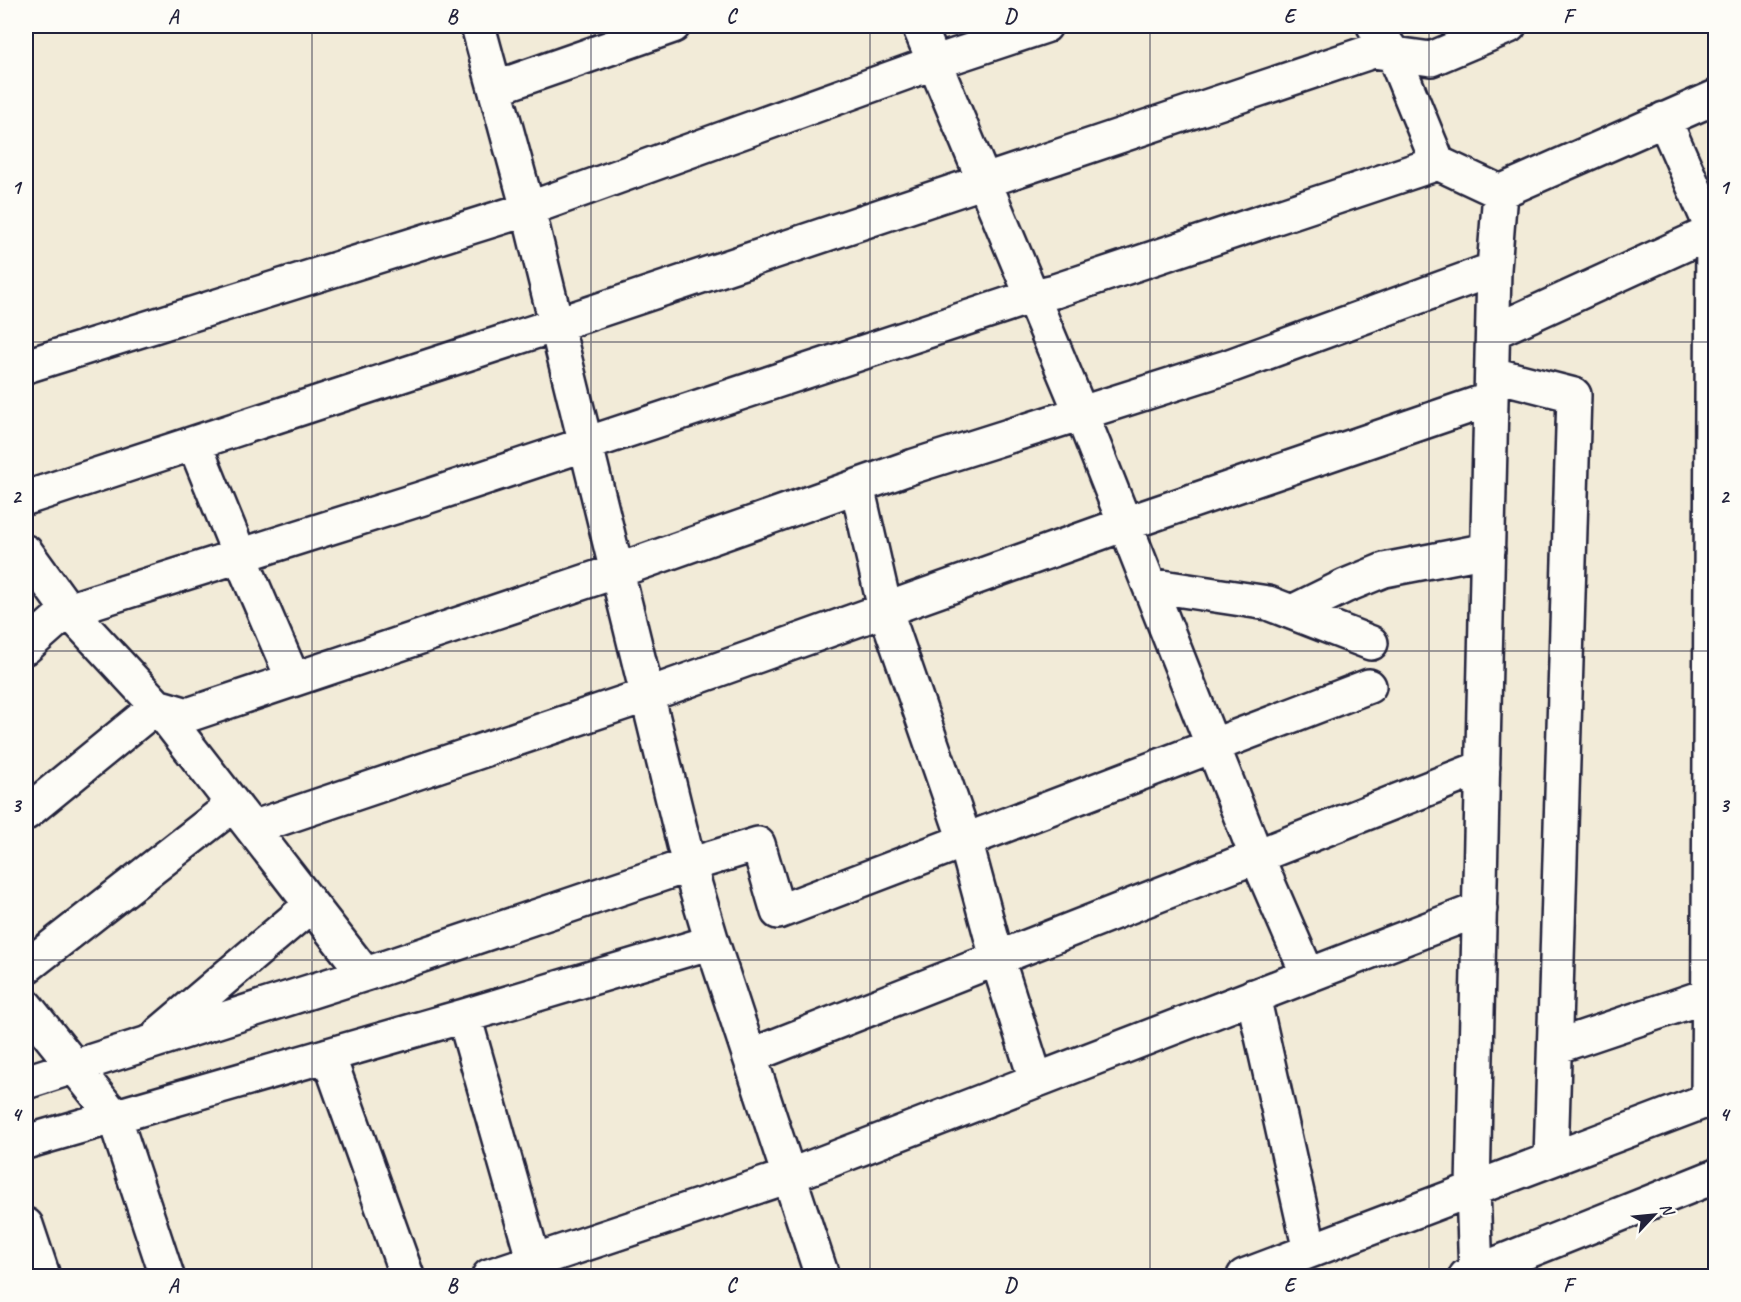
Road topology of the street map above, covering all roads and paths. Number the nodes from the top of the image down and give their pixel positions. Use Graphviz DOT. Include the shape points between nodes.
graph roads {
  1 [pos="478,26"];
  2 [pos="673,26"];
  3 [pos="919,26"];
  4 [pos="1045,26"];
  5 [pos="1374,26"];
  6 [pos="1509,26"];
  7 [pos="1393,53"];
  8 [pos="933,63"];
  9 [pos="495,88"];
  10 [pos="1716,97"];
  11 [pos="1664,120"];
  12 [pos="1438,163"];
  13 [pos="985,181"];
  14 [pos="1500,192"];
  15 [pos="528,209"];
  16 [pos="1714,230"];
  17 [pos="1494,269"];
  18 [pos="1033,296"];
  19 [pos="556,324"];
  20 [pos="1493,332"];
  21 [pos="26,366"];
  22 [pos="1492,386"];
  23 [pos="1081,413"];
  24 [pos="194,443"];
  25 [pos="586,444"];
  26 [pos="857,486"];
  27 [pos="26,498"];
  28 [pos="1125,524"];
  29 [pos="1488,550"];
  30 [pos="26,552"];
  31 [pos="240,556"];
  32 [pos="617,570"];
  33 [pos="1149,585"];
  34 [pos="885,609"];
  35 [pos="68,610"];
  36 [pos="1292,612"];
  37 [pos="1371,643"];
  38 [pos="26,647"];
  39 [pos="294,679"];
  40 [pos="1369,686"];
  41 [pos="647,694"];
  42 [pos="158,706"];
  43 [pos="1212,746"];
  44 [pos="1483,767"];
  45 [pos="26,813"];
  46 [pos="242,817"];
  47 [pos="965,840"];
  48 [pos="1256,855"];
  49 [pos="688,865"];
  50 [pos="311,905"];
  51 [pos="1480,909"];
  52 [pos="712,942"];
  53 [pos="997,958"];
  54 [pos="26,967"];
  55 [pos="365,974"];
  56 [pos="1308,975"];
  57 [pos="1709,995"];
  58 [pos="1253,996"];
  59 [pos="26,1006"];
  60 [pos="464,1016"];
  61 [pos="149,1042"];
  62 [pos="1555,1047"];
  63 [pos="328,1055"];
  64 [pos="750,1056"];
  65 [pos="74,1066"];
  66 [pos="1036,1080"];
  67 [pos="26,1082"];
  68 [pos="1712,1098"];
  69 [pos="114,1116"];
  70 [pos="26,1142"];
  71 [pos="1551,1159"];
  72 [pos="789,1176"];
  73 [pos="1716,1176"];
  74 [pos="1473,1188"];
  75 [pos="26,1225"];
  76 [pos="1310,1251"];
  77 [pos="535,1269"];
  78 [pos="1472,1275"];
  79 [pos="43,1276"];
  80 [pos="167,1276"];
  81 [pos="407,1276"];
  82 [pos="489,1276"];
  83 [pos="822,1276"];
  84 [pos="1244,1276"];
  1 -- 9 [label="street"];
  2 -- 9 [label="street"];
  3 -- 8 [label="street"];
  4 -- 8 [label="street"];
  5 -- 7 [label="street"];
  6 -- 7 [label="street" via="1431,59"];
  7 -- 12 [label="street"];
  7 -- 13 [label="street" via="1373,51"];
  8 -- 13 [label="street"];
  8 -- 15 [label="street"];
  9 -- 15 [label="street"];
  10 -- 11 [label="street"];
  11 -- 14 [label="street"];
  11 -- 16 [label="street"];
  12 -- 14 [label="street"];
  12 -- 18 [label="street"];
  13 -- 18 [label="street"];
  13 -- 19 [label="street"];
  14 -- 17 [label="street"];
  15 -- 19 [label="street"];
  15 -- 21 [label="street"];
  16 -- 20 [label="street"];
  16 -- 57 [label="street"];
  17 -- 20 [label="street"];
  17 -- 23 [label="street" via="1227,367"];
  18 -- 23 [label="street"];
  18 -- 25 [label="street"];
  19 -- 24 [label="street"];
  19 -- 25 [label="street"];
  20 -- 22 [label="street"];
  22 -- 28 [label="street"];
  22 -- 29 [label="street"];
  22 -- 62 [label="street" via="1574,395"];
  23 -- 26 [label="street"];
  23 -- 28 [label="street"];
  24 -- 27 [label="street"];
  24 -- 31 [label="street"];
  25 -- 31 [label="street"];
  25 -- 32 [label="street"];
  26 -- 32 [label="street"];
  26 -- 34 [label="street"];
  28 -- 33 [label="street"];
  28 -- 34 [label="street"];
  29 -- 36 [label="street" via="1384,570"];
  29 -- 44 [label="street"];
  30 -- 35 [label="street"];
  31 -- 35 [label="street"];
  31 -- 39 [label="street"];
  32 -- 39 [label="street"];
  32 -- 41 [label="street"];
  33 -- 36 [label="street" via="1268,603"];
  33 -- 43 [label="street"];
  34 -- 41 [label="street"];
  34 -- 47 [label="street"];
  35 -- 38 [label="street"];
  35 -- 42 [label="street"];
  36 -- 37 [label="street"];
  39 -- 42 [label="street" via="188,715"];
  40 -- 43 [label="street"];
  41 -- 46 [label="street"];
  41 -- 49 [label="street"];
  42 -- 45 [label="street"];
  42 -- 46 [label="street"];
  43 -- 47 [label="street"];
  43 -- 48 [label="street"];
  44 -- 48 [label="street"];
  44 -- 51 [label="street"];
  46 -- 50 [label="street"];
  46 -- 54 [label="street"];
  47 -- 49 [label="street" via="778,912 758,844"];
  47 -- 53 [label="street"];
  48 -- 53 [label="street"];
  48 -- 56 [label="street"];
  49 -- 52 [label="street"];
  49 -- 55 [label="street"];
  50 -- 55 [label="street"];
  50 -- 61 [label="street"];
  51 -- 56 [label="street"];
  51 -- 74 [label="street"];
  52 -- 60 [label="street"];
  52 -- 64 [label="street"];
  53 -- 64 [label="street"];
  53 -- 66 [label="street"];
  55 -- 61 [label="street"];
  56 -- 58 [label="street"];
  57 -- 62 [label="street"];
  57 -- 68 [label="street"];
  58 -- 66 [label="street"];
  58 -- 76 [label="street"];
  59 -- 65 [label="street"];
  60 -- 63 [label="street"];
  60 -- 77 [label="street"];
  61 -- 65 [label="street"];
  62 -- 71 [label="street"];
  63 -- 69 [label="street"];
  63 -- 81 [label="street"];
  64 -- 72 [label="street"];
  65 -- 67 [label="street"];
  65 -- 69 [label="street"];
  66 -- 72 [label="street"];
  68 -- 71 [label="street"];
  69 -- 70 [label="street"];
  69 -- 80 [label="street"];
  71 -- 74 [label="street"];
  72 -- 77 [label="street"];
  72 -- 83 [label="street"];
  73 -- 78 [label="street"];
  74 -- 76 [label="street"];
  74 -- 78 [label="street"];
  75 -- 79 [label="street"];
  76 -- 84 [label="street"];
  77 -- 82 [label="street"];
}
